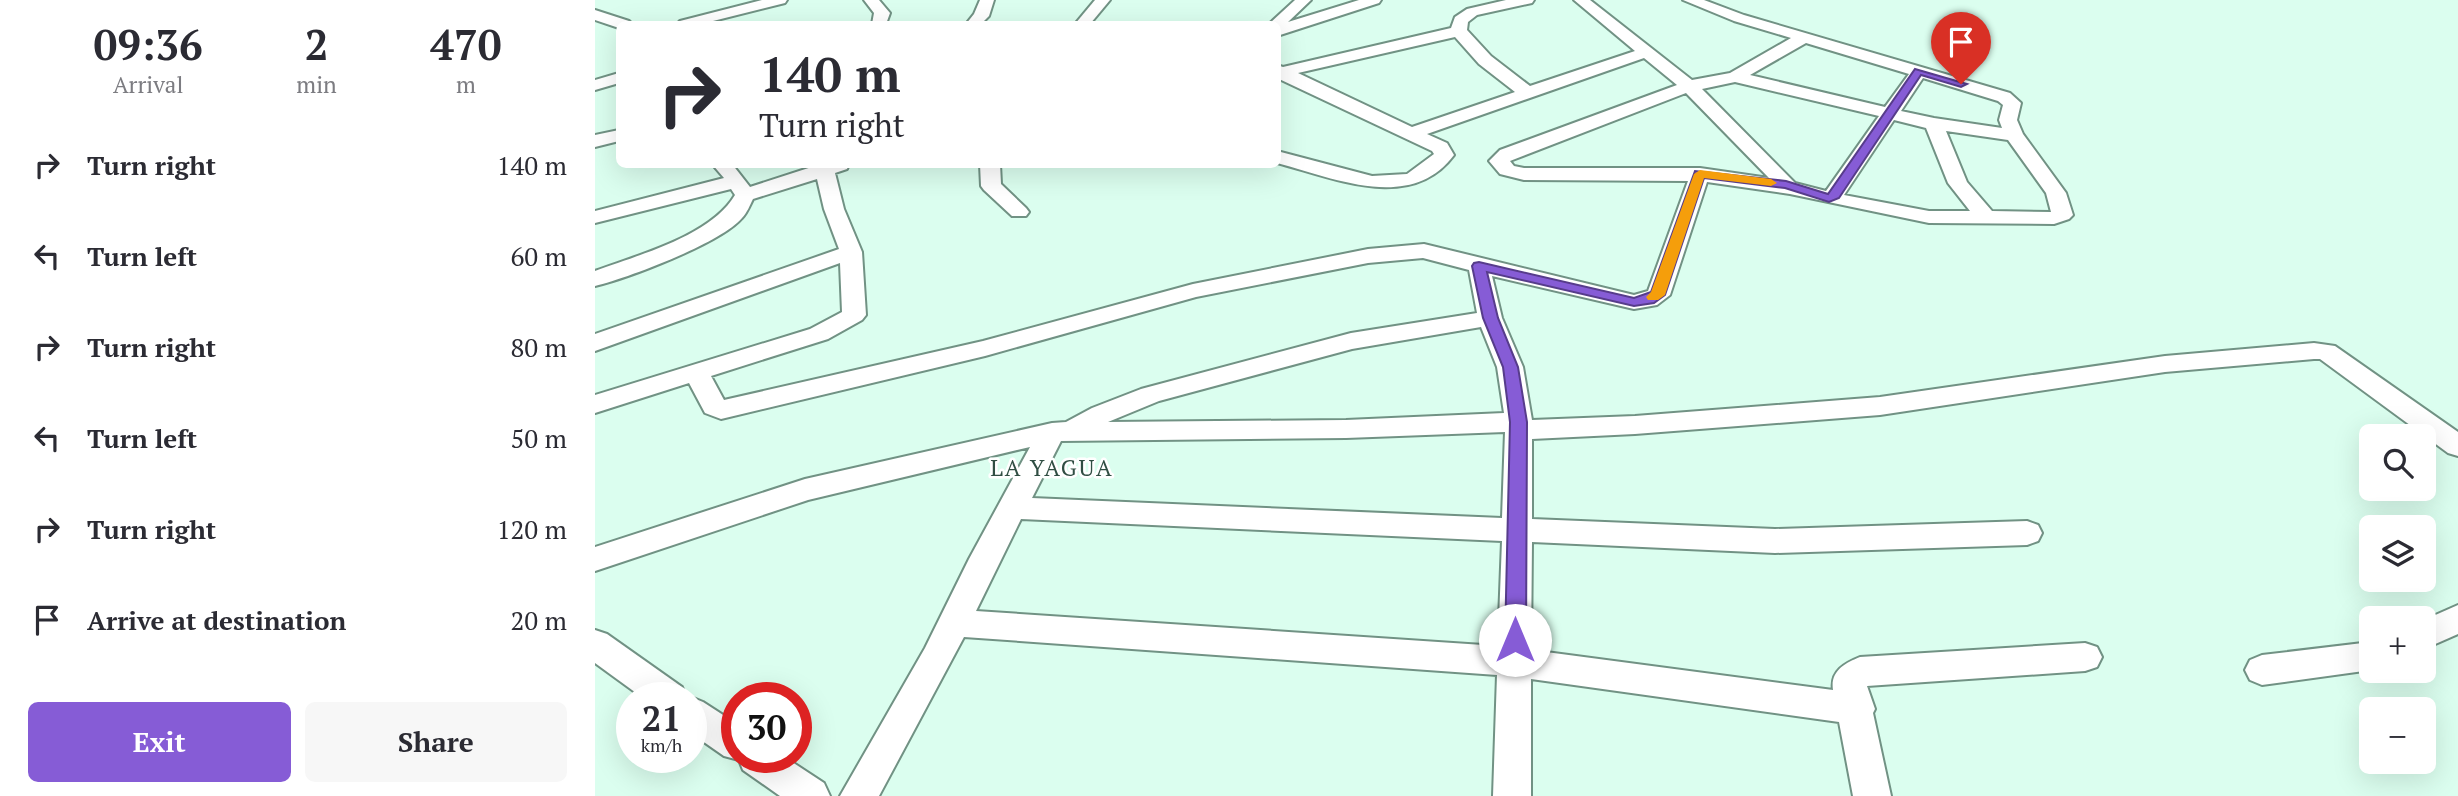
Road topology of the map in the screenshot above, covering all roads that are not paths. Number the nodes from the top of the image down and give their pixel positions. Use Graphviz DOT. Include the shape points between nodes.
graph roads {
  1 [pos="780,0"];
  2 [pos="871,0"];
  3 [pos="987,0"];
  4 [pos="1103,0"];
  5 [pos="1304,0"];
  6 [pos="1374,0"];
  7 [pos="1527,0"];
  8 [pos="1581,0"];
  9 [pos="1690,0"];
  10 [pos="595,15"];
  11 [pos="697,21"];
  12 [pos="880,21"];
  13 [pos="977,21"];
  14 [pos="1086,21"];
  15 [pos="1280,21"];
  16 [pos="616,22"];
  17 [pos="1281,30"];
  18 [pos="1459,31"];
  19 [pos="1803,37"];
  20 [pos="1647,52"];
  21 [pos="1919,71"];
  22 [pos="1281,72"];
  23 [pos="1281,73"];
  24 [pos="1735,77"];
  25 [pos="616,79"];
  26 [pos="595,85"];
  27 [pos="1689,86"];
  28 [pos="1528,93"];
  29 [pos="1888,114"];
  30 [pos="1934,124"];
  31 [pos="1409,134"];
  32 [pos="2014,135"];
  33 [pos="616,137"];
  34 [pos="595,141"];
  35 [pos="1281,157"];
  36 [pos="724,168"];
  37 [pos="833,168"];
  38 [pos="990,168"];
  39 [pos="1700,174"];
  40 [pos="1786,184"];
  41 [pos="741,188"];
  42 [pos="1829,198"];
  43 [pos="1019,212"];
  44 [pos="595,217"];
  45 [pos="1987,219"];
  46 [pos="851,252"];
  47 [pos="1479,266"];
  48 [pos="595,279"];
  49 [pos="1490,318"];
  50 [pos="595,343"];
  51 [pos="696,371"];
  52 [pos="595,404"];
  53 [pos="1518,426"];
  54 [pos="1061,432"];
  55 [pos="2458,446"];
  56 [pos="1014,508"];
  57 [pos="1517,531"];
  58 [pos="2027,533"];
  59 [pos="595,559"];
  60 [pos="2458,619"];
  61 [pos="954,623"];
  62 [pos="2436,629"];
  63 [pos="595,644"];
  64 [pos="2085,657"];
  65 [pos="2359,658"];
  66 [pos="1515,662"];
  67 [pos="2262,670"];
  68 [pos="648,682"];
  69 [pos="1857,709"];
  70 [pos="778,773"];
  71 [pos="811,796"];
  72 [pos="859,796"];
  73 [pos="1512,796"];
  74 [pos="1873,796"];
  1 -- 11 [label="street"];
  2 -- 12 [label="street" via="882,13"];
  3 -- 13 [label="street"];
  4 -- 14 [label="street"];
  5 -- 15 [label="street"];
  6 -- 17 [label="street"];
  7 -- 18 [label="street" via="1472,12 1460,20"];
  8 -- 20 [label="street"];
  9 -- 19 [label="street"];
  10 -- 16 [label="street"];
  18 -- 22 [label="street"];
  18 -- 28 [label="street" via="1485,60"];
  19 -- 21 [label="street"];
  19 -- 24 [label="street"];
  20 -- 27 [label="street"];
  20 -- 28 [label="street"];
  21 -- 29 [label="street"];
  21 -- 32 [label="street" via="2009,100 2008,120"];
  23 -- 31 [label="street"];
  24 -- 27 [label="street"];
  24 -- 29 [label="street"];
  25 -- 26 [label="street"];
  27 -- 39 [label="street" via="1507,154 1499,161 1507,170 1524,174"];
  27 -- 40 [label="street"];
  28 -- 31 [label="street"];
  29 -- 30 [label="street"];
  29 -- 42 [label="street"];
  30 -- 32 [label="street"];
  30 -- 45 [label="street" via="1958,183"];
  31 -- 35 [label="street" via="1440,147 1444,155 1412,180 1372,182"];
  32 -- 45 [label="street" via="2056,193 2062,215"];
  33 -- 34 [label="street"];
  36 -- 41 [label="street"];
  37 -- 41 [label="street"];
  37 -- 46 [label="street" via="834,209"];
  38 -- 43 [label="street" via="991,186"];
  39 -- 40 [label="street"];
  39 -- 47 [label="street" via="1658,295 1649,300 1634,302"];
  40 -- 42 [label="street"];
  41 -- 44 [label="street"];
  41 -- 48 [label="street" via="734,215 709,231"];
  42 -- 45 [label="street" via="1929,217"];
  46 -- 50 [label="street"];
  46 -- 51 [label="street" via="854,315 819,334"];
  47 -- 49 [label="street"];
  47 -- 51 [label="street" via="1424,251 1368,256 1193,291 985,348 721,410 714,407"];
  49 -- 53 [label="street" via="1510,367"];
  49 -- 54 [label="street" via="1351,341 1150,395"];
  51 -- 52 [label="street"];
  53 -- 54 [label="street"];
  53 -- 55 [label="street" via="1635,425 1880,406 2165,363 2314,351 2326,352"];
  53 -- 57 [label="street"];
  54 -- 56 [label="street"];
  54 -- 59 [label="street" via="805,490"];
  56 -- 57 [label="street"];
  56 -- 61 [label="street"];
  57 -- 58 [label="street" via="1775,541"];
  57 -- 66 [label="street"];
  60 -- 62 [label="street"];
  61 -- 66 [label="street"];
  61 -- 72 [label="street"];
  63 -- 68 [label="street"];
  64 -- 69 [label="street" via="1860,672 1849,683"];
  65 -- 67 [label="street"];
  66 -- 69 [label="street"];
  66 -- 73 [label="street"];
  69 -- 74 [label="street"];
  70 -- 71 [label="street"];
}
